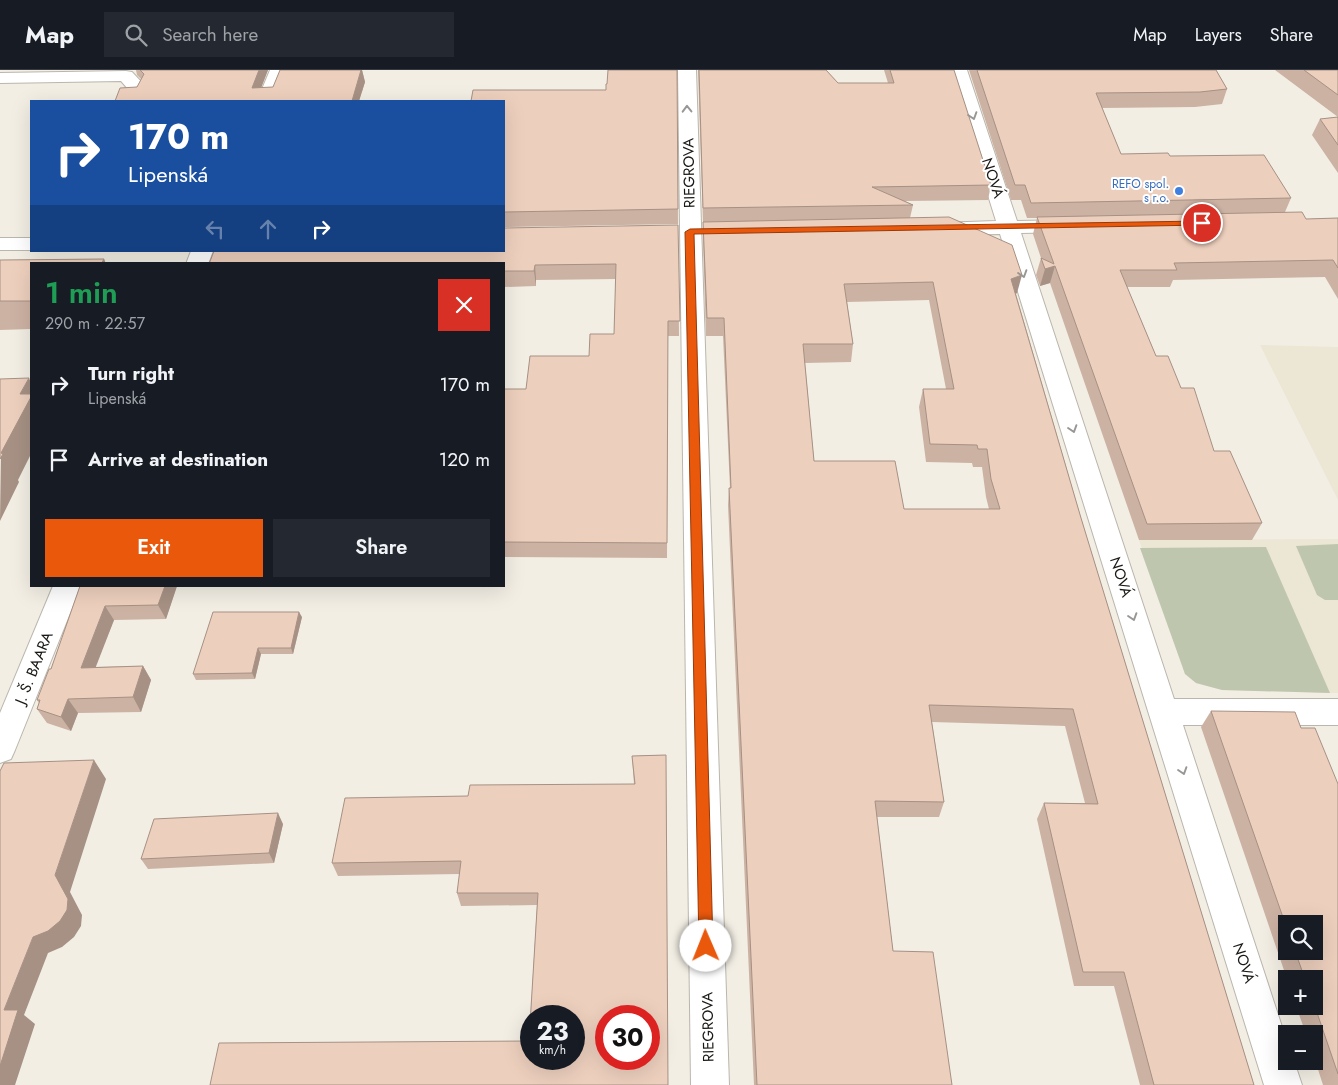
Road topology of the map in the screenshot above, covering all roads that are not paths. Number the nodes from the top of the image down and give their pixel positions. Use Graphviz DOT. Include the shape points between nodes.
graph roads {
  1 [pos="279,70"];
  2 [pos="687,70"];
  3 [pos="958,70"];
  4 [pos="0,78"];
  5 [pos="132,100"];
  6 [pos="266,100"];
  7 [pos="1088,226"];
  8 [pos="1008,228"];
  9 [pos="918,229"];
  10 [pos="28,238"];
  11 [pos="0,244"];
  12 [pos="67,587"];
  13 [pos="1164,712"];
  14 [pos="1338,712"];
  15 [pos="0,750"];
  16 [pos="710,1085"];
  17 [pos="1283,1085"];
  1 -- 6 [label="street"];
  16 -- 2 [label="street, RIEGROVA, one-way"];
  3 -- 8 [label="street, NOVÁ, one-way"];
  4 -- 5 [label="street" via="126,76 138,88"];
  7 -- 8 [label="street"];
  8 -- 9 [label="street"];
  8 -- 13 [label="street, NOVÁ, one-way"];
  10 -- 11 [label="street"];
  12 -- 15 [label="street, J. Š. BAARA"];
  13 -- 14 [label="street"];
  13 -- 17 [label="street, NOVÁ, one-way"];
}
